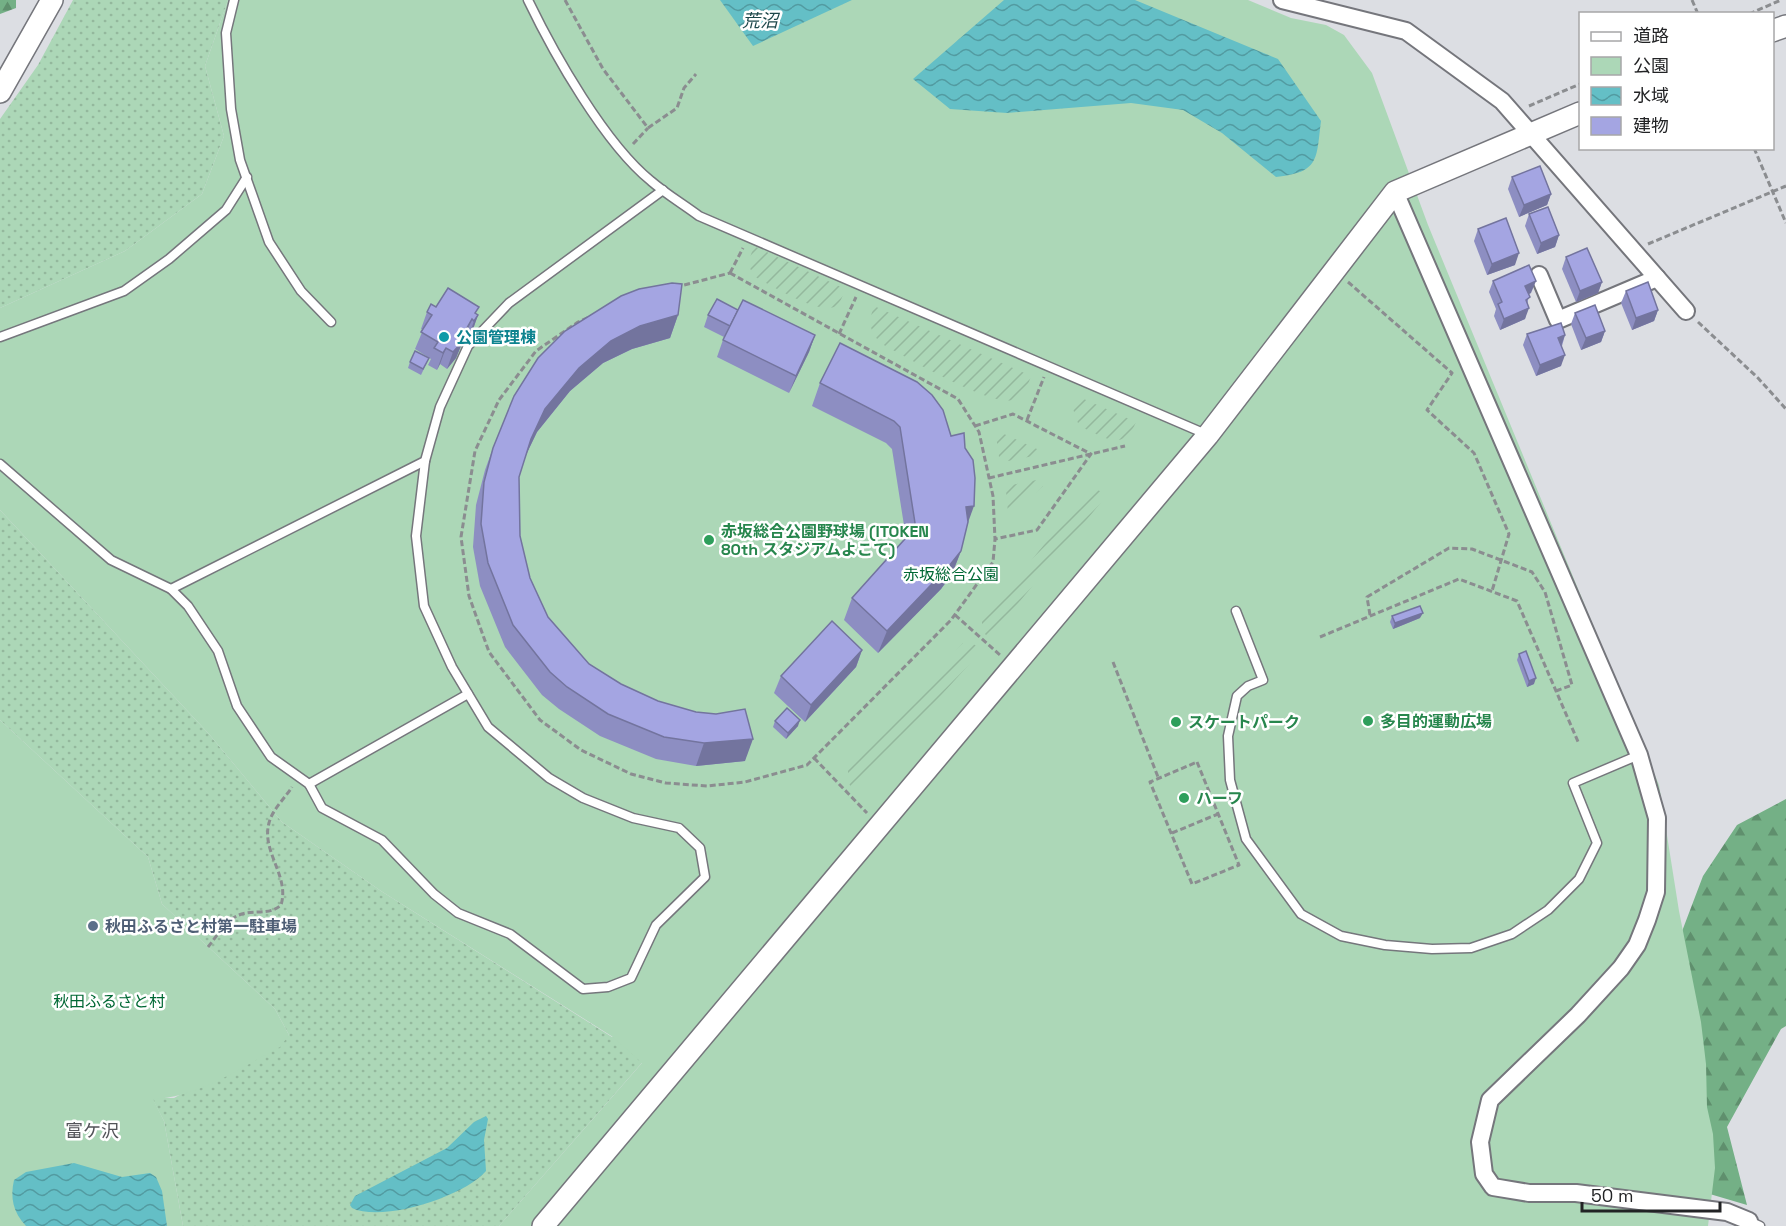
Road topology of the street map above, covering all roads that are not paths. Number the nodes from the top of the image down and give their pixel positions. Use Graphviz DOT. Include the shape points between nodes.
graph roads {
  1 [pos="51,0"];
  2 [pos="234,0"];
  3 [pos="528,0"];
  4 [pos="1282,0"];
  5 [pos="0,92"];
  6 [pos="1579,114"];
  7 [pos="1529,135"];
  8 [pos="247,177"];
  9 [pos="663,190"];
  10 [pos="1395,192"];
  11 [pos="1539,275"];
  12 [pos="1657,278"];
  13 [pos="1686,311"];
  14 [pos="332,322"];
  15 [pos="0,337"];
  16 [pos="1208,435"];
  17 [pos="425,461"];
  18 [pos="0,464"];
  19 [pos="171,589"];
  20 [pos="1236,611"];
  21 [pos="468,694"];
  22 [pos="1639,755"];
  23 [pos="309,784"];
  24 [pos="1754,1223"];
  25 [pos="543,1226"];
  1 -- 5 [label="street"];
  2 -- 8 [label="lane" via="226,44 231,109"];
  3 -- 9 [label="lane" via="547,39 610,136"];
  4 -- 7 [label="street" via="1406,32 1502,102"];
  6 -- 7 [label="street"];
  7 -- 10 [label="street"];
  7 -- 12 [label="street"];
  8 -- 14 [label="lane" via="269,242 300,291"];
  8 -- 15 [label="lane" via="226,210 124,291"];
  9 -- 16 [label="lane" via="699,216"];
  9 -- 17 [label="lane" via="509,303 468,346 440,406"];
  10 -- 16 [label="street"];
  10 -- 22 [label="street"];
  11 -- 12 [label="street" via="1558,320"];
  12 -- 13 [label="street"];
  16 -- 25 [label="street"];
  17 -- 19 [label="lane"];
  17 -- 21 [label="lane" via="416,536 424,606"];
  18 -- 19 [label="lane" via="111,560"];
  19 -- 23 [label="lane" via="188,606 218,651 237,706 271,757"];
  20 -- 22 [label="lane" via="1263,680 1237,696 1228,736 1230,780 1246,839 1301,914 1341,936 1432,949 1470,948 1512,934 1548,910 1579,879 1597,843 1573,783"];
  21 -- 23 [label="lane"];
  21 -- 23 [label="lane" via="488,727 549,778 583,798 633,818 679,828 700,848 705,877 656,925 631,978 608,987 583,989 510,934 458,913 382,840 322,808"];
  22 -- 24 [label="street" via="1658,818 1656,892 1647,920 1637,945 1621,968 1490,1100 1480,1142 1484,1174 1493,1187 1727,1212"];
}
